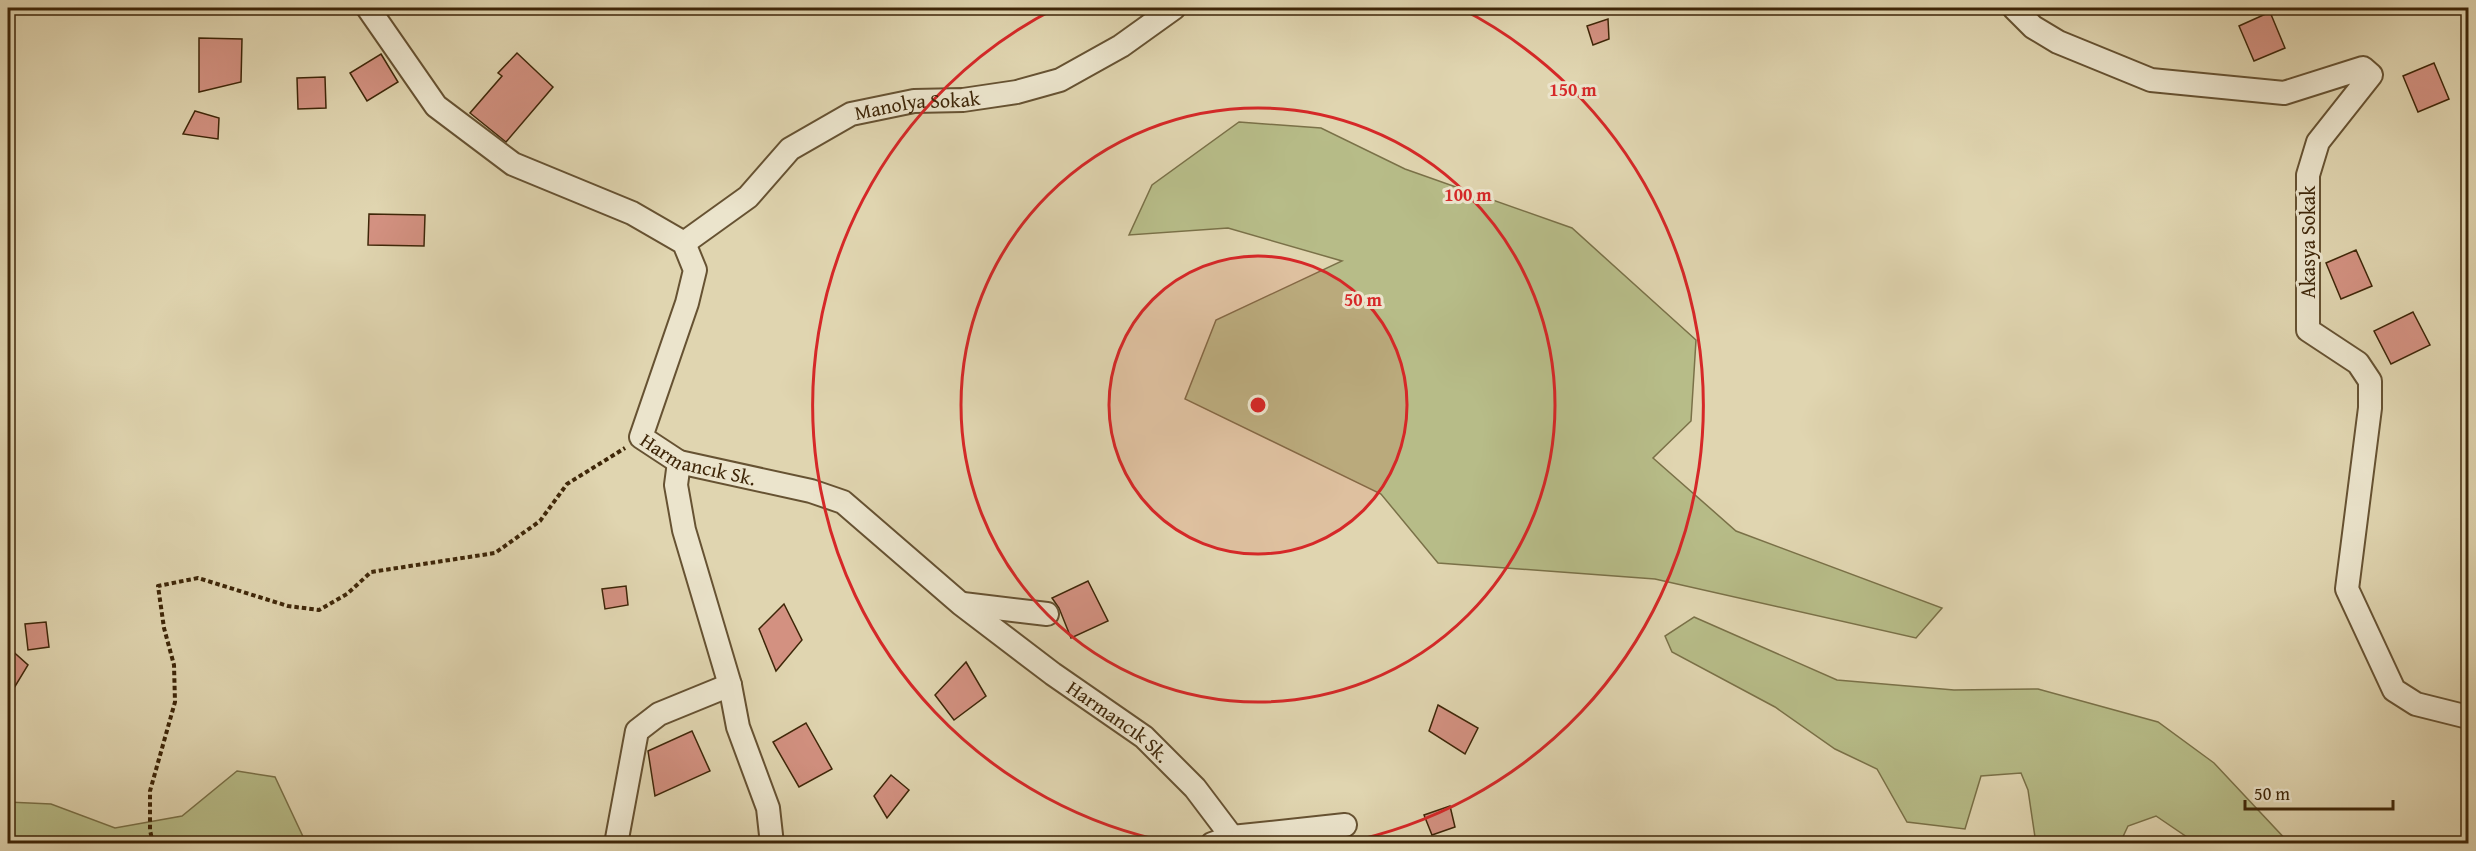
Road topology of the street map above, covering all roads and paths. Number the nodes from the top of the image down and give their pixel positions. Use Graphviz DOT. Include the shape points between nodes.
graph roads {
  1 [pos="368,8"];
  2 [pos="1174,8"];
  3 [pos="2014,8"];
  4 [pos="684,243"];
  5 [pos="641,437"];
  6 [pos="679,462"];
  7 [pos="961,604"];
  8 [pos="1047,614"];
  9 [pos="730,685"];
  10 [pos="2469,717"];
  11 [pos="1345,825"];
  12 [pos="1226,841"];
  13 [pos="153,843"];
  14 [pos="616,843"];
  15 [pos="772,843"];
  1 -- 4 [label="street" via="436,106 513,164 632,213"];
  2 -- 4 [label="street, Manolya Sokak" via="1121,46 1060,80 1017,92 963,100 914,100 851,114 790,148 748,197"];
  3 -- 10 [label="street, Akasya Sokak" via="2033,27 2058,42 2151,80 2284,93 2363,68 2371,75 2318,142 2308,175 2308,330 2358,363 2370,381 2347,589 2394,690 2416,704"];
  4 -- 5 [label="street, Harmancık Sk." via="695,270"];
  5 -- 6 [label="street, Harmancık Sk."];
  5 -- 13 [label="path" via="567,484 540,521 495,553 371,572 347,594 319,610 288,606 198,578 158,586 174,665 175,702 150,791"];
  6 -- 7 [label="street, Harmancık Sk." via="811,491 843,502"];
  6 -- 9 [label="street" via="676,485 684,530"];
  7 -- 8 [label="street"];
  7 -- 12 [label="street, Harmancık Sk." via="1144,737 1195,788"];
  9 -- 14 [label="street" via="659,714 637,731"];
  9 -- 15 [label="street" via="738,727 768,808"];
  11 -- 12 [label="street"];
}
